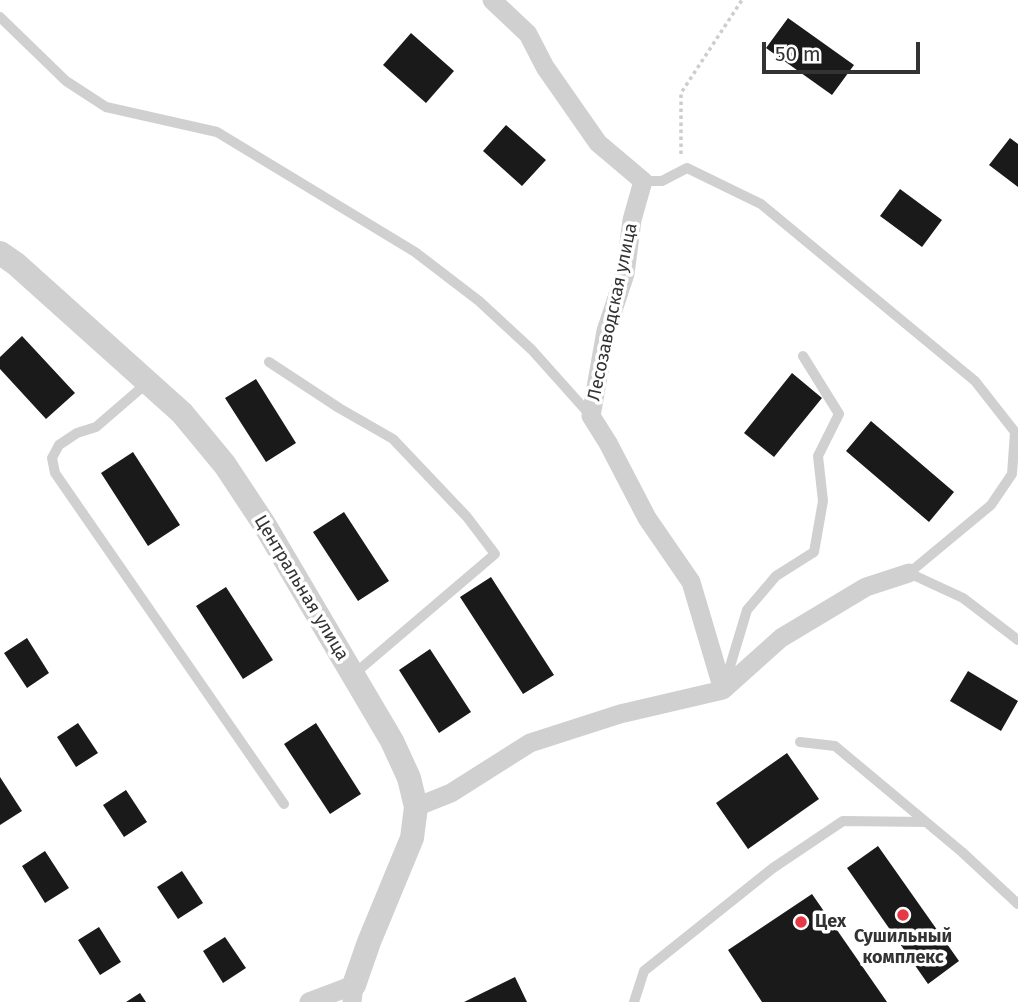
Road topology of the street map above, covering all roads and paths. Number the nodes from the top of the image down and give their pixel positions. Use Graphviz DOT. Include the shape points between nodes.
graph roads {
  1 [pos="492,0"];
  2 [pos="742,0"];
  3 [pos="0,17"];
  4 [pos="681,170"];
  5 [pos="643,181"];
  6 [pos="0,253"];
  7 [pos="803,356"];
  8 [pos="269,362"];
  9 [pos="148,382"];
  10 [pos="591,416"];
  11 [pos="1017,433"];
  12 [pos="909,573"];
  13 [pos="1018,640"];
  14 [pos="353,675"];
  15 [pos="723,691"];
  16 [pos="800,742"];
  17 [pos="284,803"];
  18 [pos="416,807"];
  19 [pos="926,822"];
  20 [pos="1018,904"];
  21 [pos="353,994"];
  22 [pos="309,1002"];
  23 [pos="634,1002"];
  1 -- 5 [label="street" via="528,34 597,143"];
  2 -- 4 [label="path" via="681,93"];
  3 -- 10 [label="lane" via="66,81 107,107 218,132 415,251 532,350"];
  4 -- 5 [label="lane" via="662,181"];
  4 -- 11 [label="lane" via="687,168 761,204 975,381"];
  5 -- 10 [label="street, Лесозаводская улица" via="625,274 606,331"];
  6 -- 9 [label="street, Центральная улица"];
  7 -- 15 [label="lane" via="839,414 818,456 823,501 814,552 776,576 747,610"];
  8 -- 14 [label="lane" via="393,439 467,517 495,554"];
  9 -- 14 [label="street, Центральная улица" via="182,413 225,465"];
  9 -- 17 [label="lane" via="96,427 59,445 52,458 55,473"];
  10 -- 15 [label="street, Лесозаводская улица" via="647,518 691,582"];
  11 -- 12 [label="lane" via="1012,474 991,505"];
  12 -- 13 [label="lane" via="963,598"];
  12 -- 15 [label="street" via="866,587 780,638"];
  14 -- 18 [label="street, Центральная улица" via="398,754"];
  15 -- 18 [label="street" via="620,714 530,743 451,793"];
  16 -- 19 [label="lane" via="835,746"];
  18 -- 21 [label="street, Центральная улица" via="412,838"];
  19 -- 20 [label="lane"];
  19 -- 23 [label="lane" via="843,821 773,868 644,971"];
  21 -- 22 [label="street"];
}
